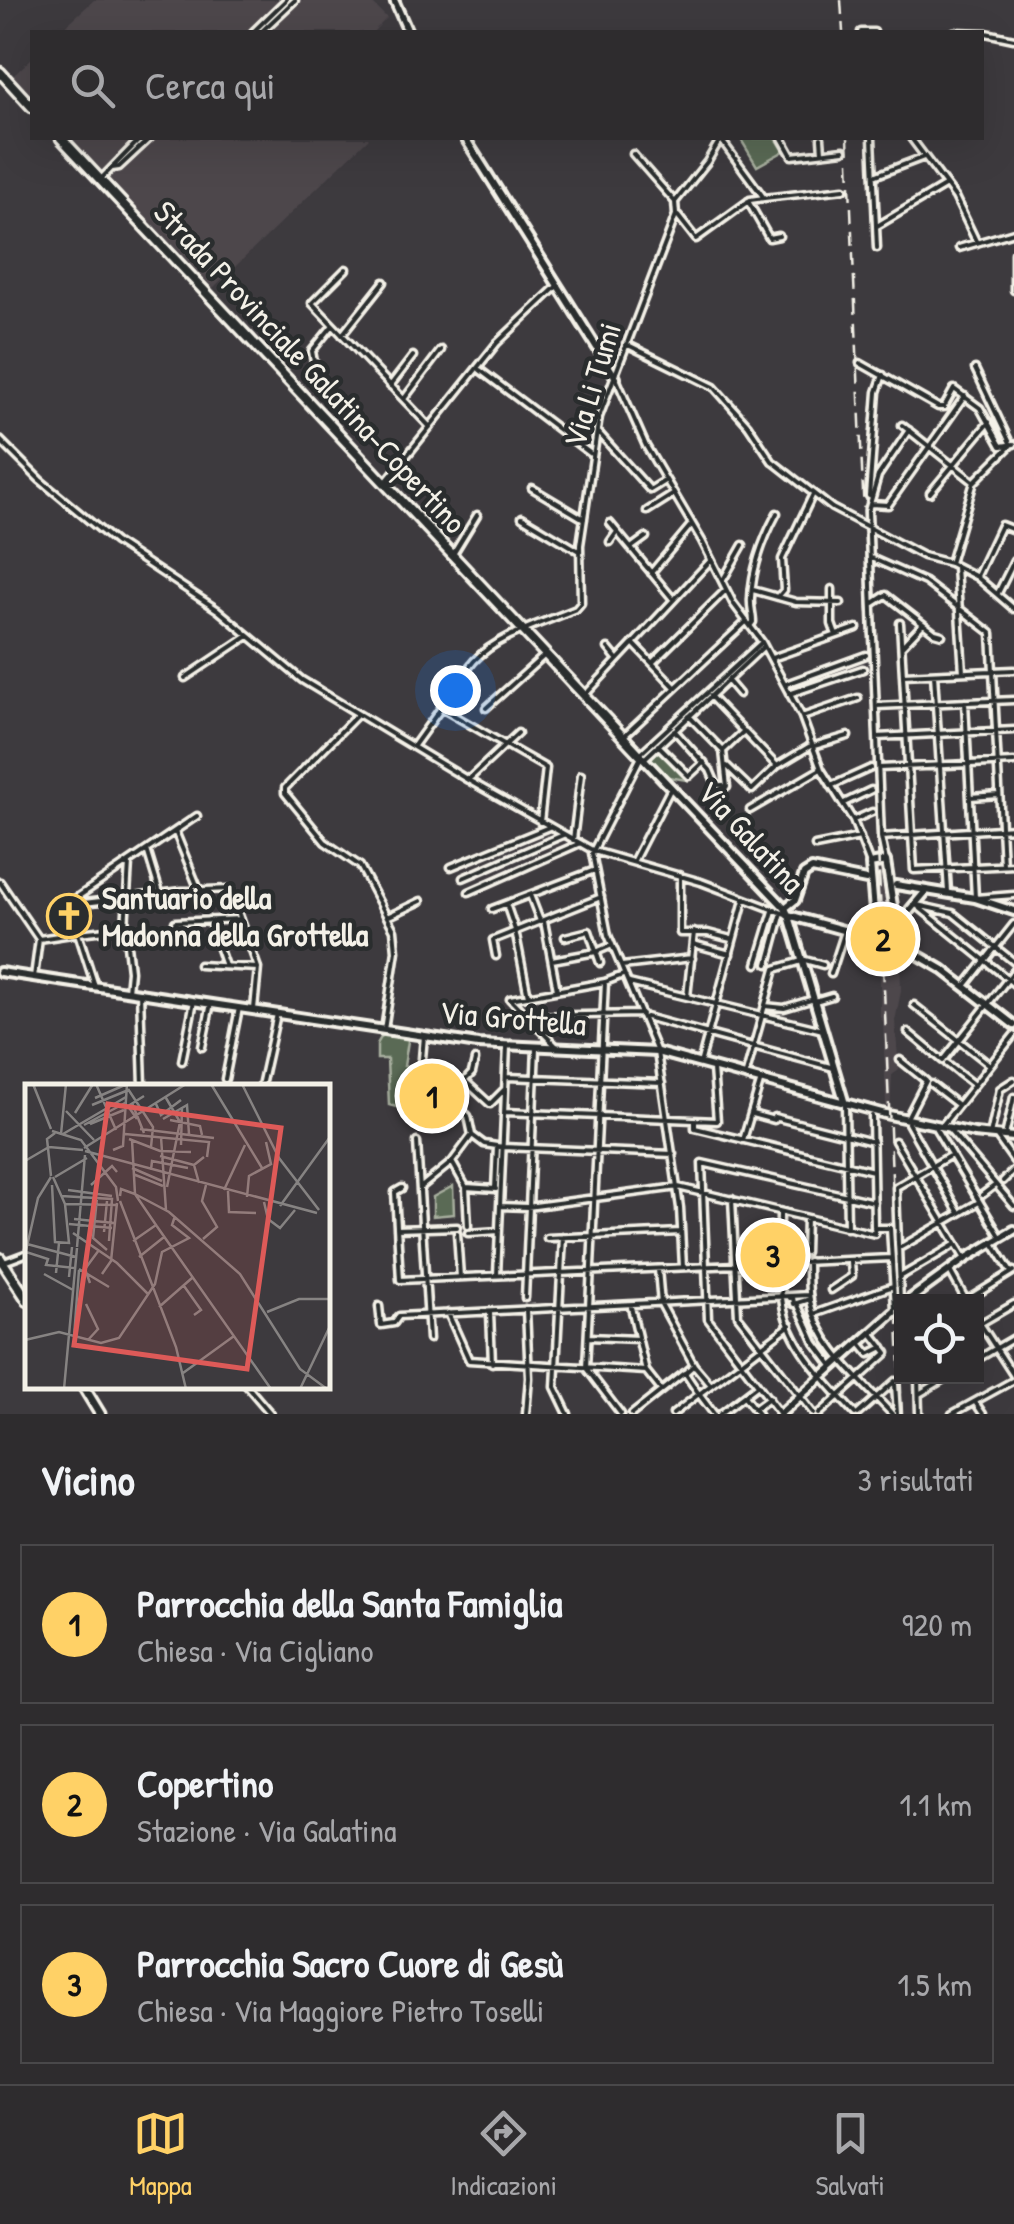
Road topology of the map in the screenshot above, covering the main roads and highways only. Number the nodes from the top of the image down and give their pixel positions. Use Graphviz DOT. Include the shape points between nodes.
graph roads {
  1 [pos="0,72"];
  2 [pos="30,105"];
  3 [pos="62,140"];
  4 [pos="642,757"];
  5 [pos="2,1260"];
  6 [pos="25,1295"];
  7 [pos="85,1389"];
  8 [pos="100,1414"];
  1 -- 2 [label="main road"];
  3 -- 4 [label="main road, Strada Provinciale Galatina-Copertino"];
  5 -- 6 [label="main road"];
  7 -- 8 [label="main road"];
}
